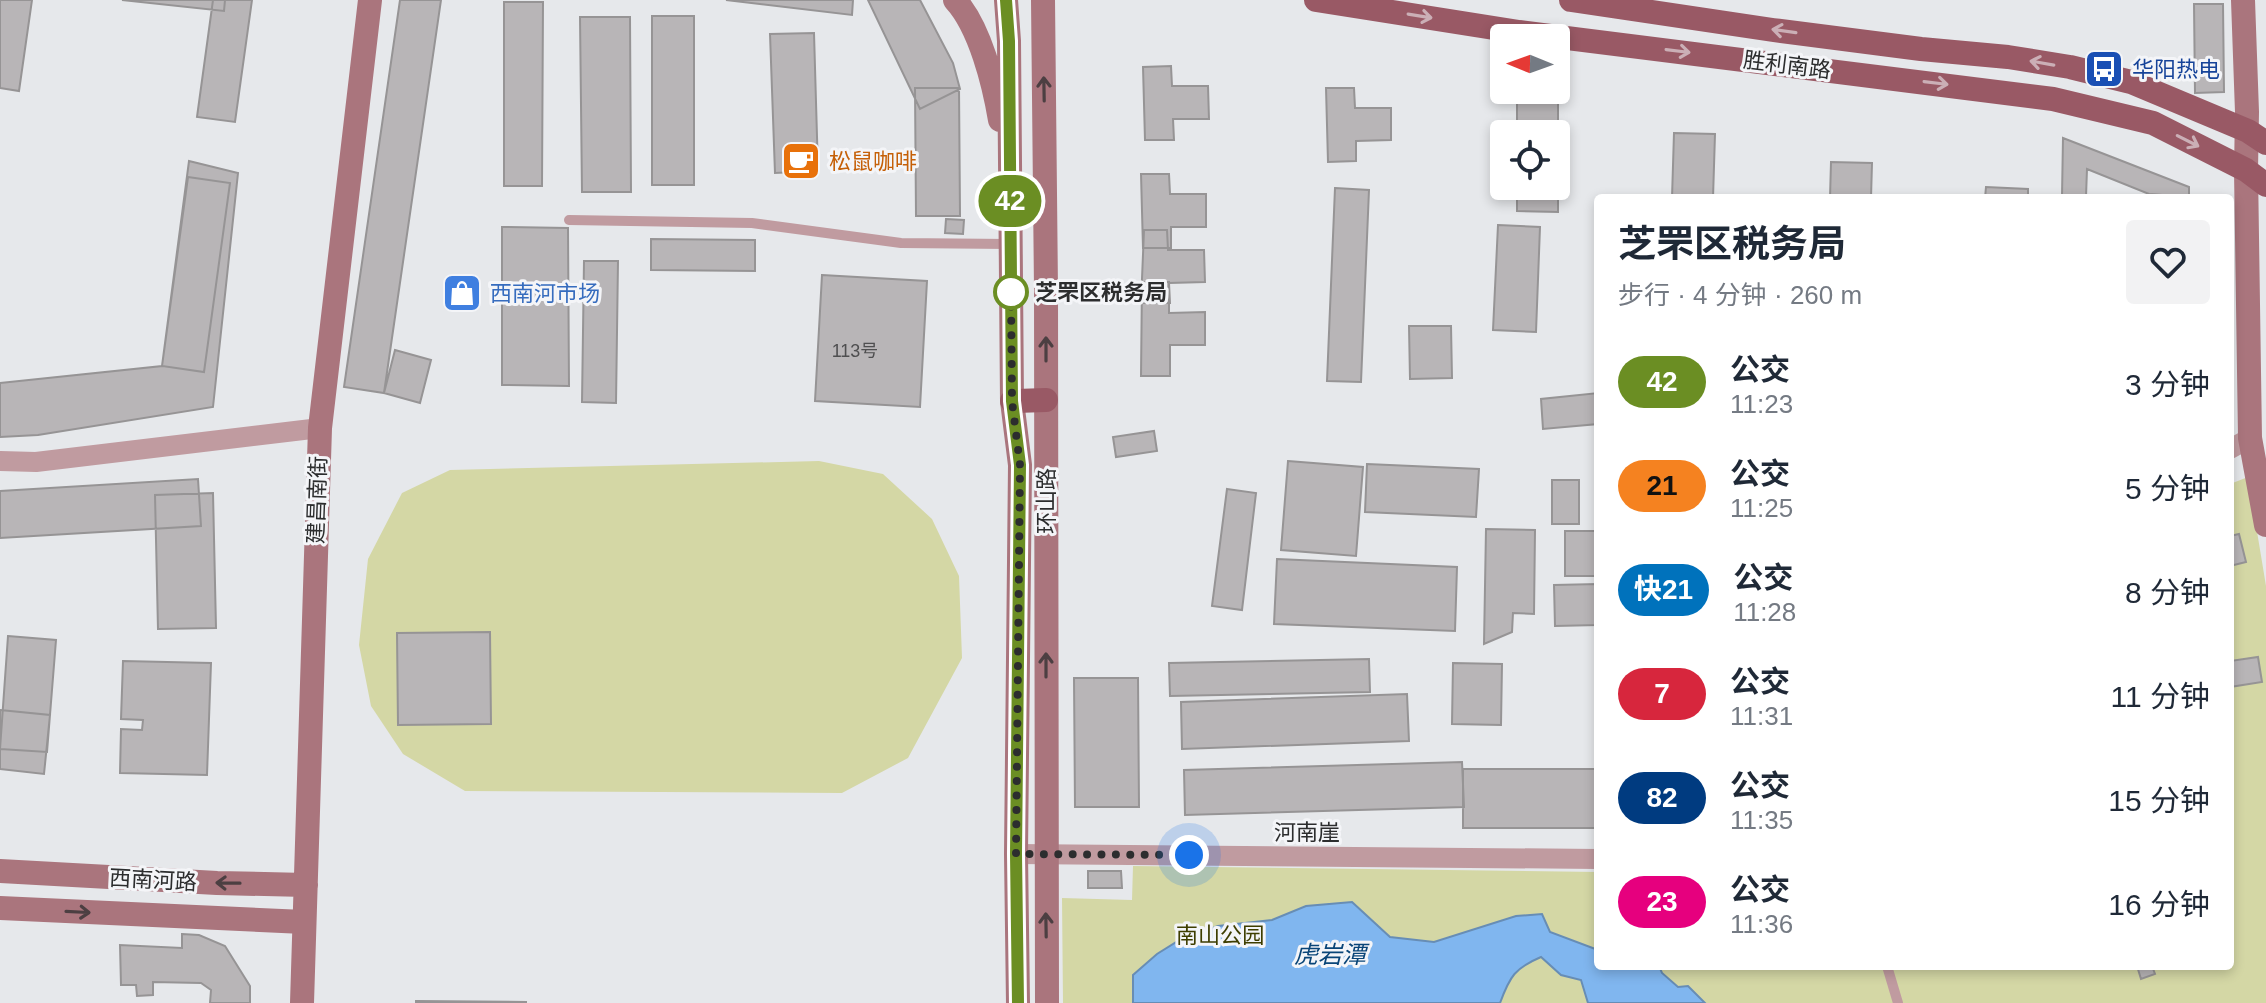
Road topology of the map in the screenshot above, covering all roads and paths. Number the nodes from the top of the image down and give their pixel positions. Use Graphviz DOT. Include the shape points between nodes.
graph roads {
  1 [pos="370,0"];
  2 [pos="955,0"];
  3 [pos="1006,0"];
  4 [pos="1043,0"];
  5 [pos="1316,0"];
  6 [pos="1571,0"];
  7 [pos="2243,0"];
  8 [pos="2257,137"];
  9 [pos="2246,170"];
  10 [pos="2266,185"];
  11 [pos="1010,188"];
  12 [pos="569,220"];
  13 [pos="1010,244"];
  14 [pos="1046,400"];
  15 [pos="1012,401"];
  16 [pos="320,428"];
  17 [pos="2240,443"];
  18 [pos="0,461"];
  19 [pos="2266,525"];
  20 [pos="1016,854"];
  21 [pos="1046,854"];
  22 [pos="1594,859"];
  23 [pos="0,871"];
  24 [pos="306,885"];
  25 [pos="0,908"];
  26 [pos="304,922"];
  27 [pos="1888,970"];
  28 [pos="302,1003"];
  29 [pos="1018,1003"];
  30 [pos="1047,1003"];
  31 [pos="1898,1003"];
  1 -- 16 [label="main road, 建昌南街"];
  2 -- 11 [label="main road" via="983,53"];
  3 -- 11 [label="main road, 环山路"];
  14 -- 4 [label="main road, 环山路, one-way"];
  5 -- 9 [label="main road, 胜利南路, one-way" via="1519,32 2053,99 2153,123"];
  8 -- 6 [label="main road, 胜利南路, one-way" via="2131,82 2070,67"];
  7 -- 8 [label="main road"];
  8 -- 9 [label="main road"];
  9 -- 10 [label="main road, 胜利南路"];
  9 -- 17 [label="main road"];
  11 -- 13 [label="main road, 环山路"];
  12 -- 13 [label="lane" via="752,223 901,243"];
  13 -- 15 [label="main road, 环山路"];
  14 -- 15 [label="main road"];
  21 -- 14 [label="main road, 环山路, one-way"];
  15 -- 20 [label="main road, 环山路" via="1020,465"];
  16 -- 18 [label="street" via="36,462"];
  16 -- 24 [label="main road, 建昌南街"];
  17 -- 19 [label="main road"];
  20 -- 21 [label="street, 河南崖"];
  20 -- 29 [label="main road, 环山路"];
  21 -- 22 [label="street, 河南崖"];
  30 -- 21 [label="main road, 环山路, one-way"];
  24 -- 23 [label="main road, 西南河路, one-way"];
  24 -- 26 [label="main road, 建昌南街"];
  25 -- 26 [label="main road, 西南河路, one-way"];
  26 -- 28 [label="main road, 建昌南街"];
  27 -- 31 [label="lane"];
}
